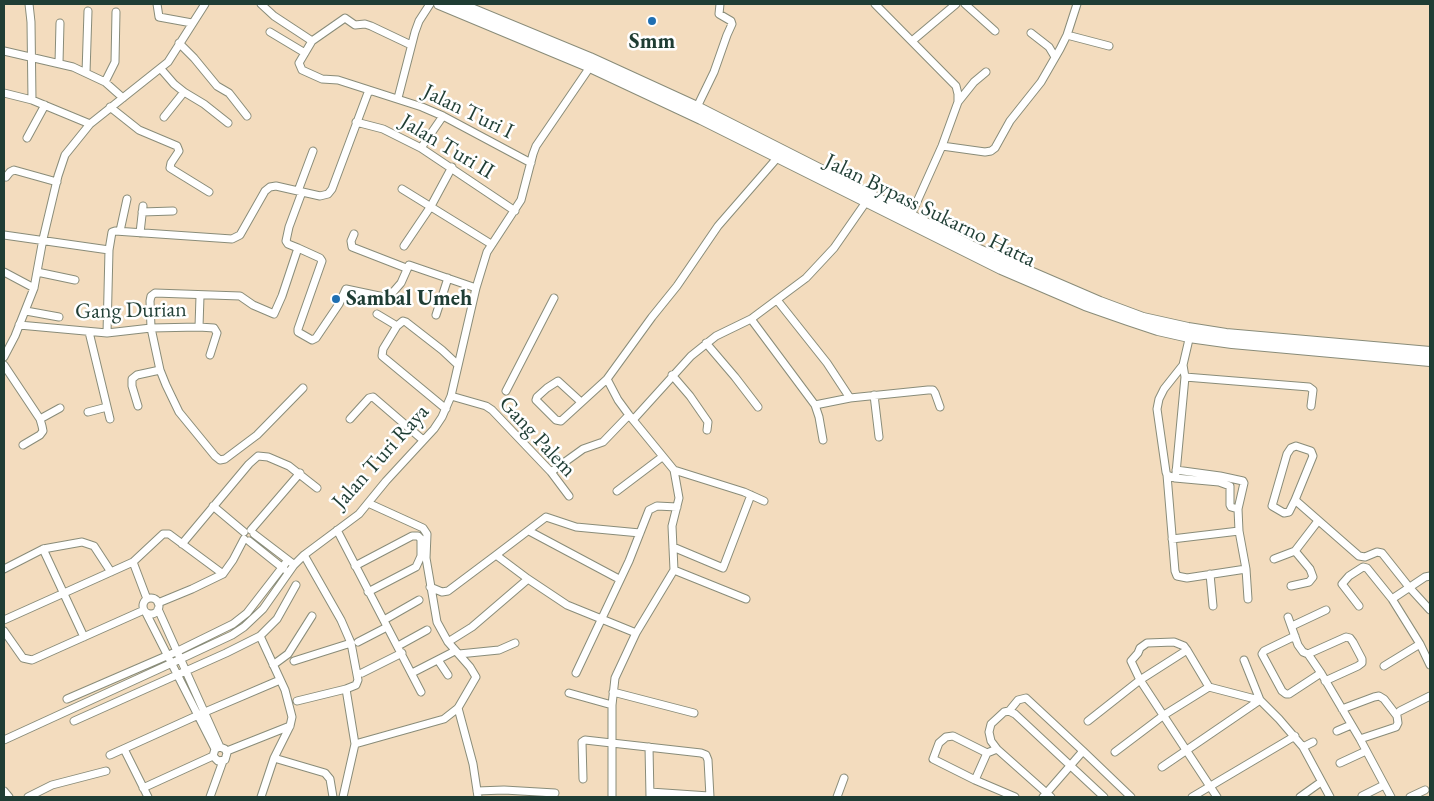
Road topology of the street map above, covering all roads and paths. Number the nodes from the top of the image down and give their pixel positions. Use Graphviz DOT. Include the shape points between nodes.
graph roads {
  1 [pos="29,4"];
  2 [pos="157,4"];
  3 [pos="205,4"];
  4 [pos="261,4"];
  5 [pos="430,4"];
  6 [pos="440,4"];
  7 [pos="459,4"];
  8 [pos="720,4"];
  9 [pos="876,4"];
  10 [pos="956,4"];
  11 [pos="965,4"];
  12 [pos="1077,4"];
  13 [pos="88,11"];
  14 [pos="116,12"];
  15 [pos="192,22"];
  16 [pos="60,23"];
  17 [pos="995,31"];
  18 [pos="270,32"];
  19 [pos="1031,33"];
  20 [pos="1067,35"];
  21 [pos="312,41"];
  22 [pos="912,41"];
  23 [pos="179,43"];
  24 [pos="411,46"];
  25 [pos="1109,46"];
  26 [pos="4,51"];
  27 [pos="305,53"];
  28 [pos="1055,57"];
  29 [pos="32,58"];
  30 [pos="59,63"];
  31 [pos="590,67"];
  32 [pos="161,69"];
  33 [pos="986,72"];
  34 [pos="86,73"];
  35 [pos="105,82"];
  36 [pos="369,90"];
  37 [pos="184,92"];
  38 [pos="4,93"];
  39 [pos="123,98"];
  40 [pos="398,98"];
  41 [pos="32,100"];
  42 [pos="958,102"];
  43 [pos="45,105"];
  44 [pos="697,106"];
  45 [pos="110,107"];
  46 [pos="247,116"];
  47 [pos="443,116"];
  48 [pos="164,117"];
  49 [pos="356,122"];
  50 [pos="228,123"];
  51 [pos="90,124"];
  52 [pos="27,138"];
  53 [pos="942,146"];
  54 [pos="422,148"];
  55 [pos="313,151"];
  56 [pos="778,157"];
  57 [pos="531,163"];
  58 [pos="452,167"];
  59 [pos="6,177"];
  60 [pos="57,182"];
  61 [pos="402,189"];
  62 [pos="209,192"];
  63 [pos="300,192"];
  64 [pos="127,199"];
  65 [pos="866,202"];
  66 [pos="431,206"];
  67 [pos="173,211"];
  68 [pos="515,211"];
  69 [pos="911,215"];
  70 [pos="120,231"];
  71 [pos="140,233"];
  72 [pos="354,234"];
  73 [pos="4,235"];
  74 [pos="43,240"];
  75 [pos="491,244"];
  76 [pos="404,246"];
  77 [pos="298,248"];
  78 [pos="109,250"];
  79 [pos="406,268"];
  80 [pos="4,272"];
  81 [pos="37,272"];
  82 [pos="448,278"];
  83 [pos="75,280"];
  84 [pos="34,288"];
  85 [pos="476,288"];
  86 [pos="200,296"];
  87 [pos="554,298"];
  88 [pos="777,300"];
  89 [pos="26,311"];
  90 [pos="377,314"];
  91 [pos="436,315"];
  92 [pos="59,317"];
  93 [pos="751,319"];
  94 [pos="19,325"];
  95 [pos="397,326"];
  96 [pos="199,327"];
  97 [pos="151,328"];
  98 [pos="89,332"];
  99 [pos="107,333"];
  100 [pos="1190,333"];
  101 [pos="706,343"];
  102 [pos="1430,352"];
  103 [pos="1393,353"];
  104 [pos="210,354"];
  105 [pos="4,356"];
  106 [pos="1430,361"];
  107 [pos="458,365"];
  108 [pos="1183,365"];
  109 [pos="4,366"];
  110 [pos="160,370"];
  111 [pos="672,375"];
  112 [pos="1185,377"];
  113 [pos="607,379"];
  114 [pos="303,388"];
  115 [pos="506,391"];
  116 [pos="874,395"];
  117 [pos="451,396"];
  118 [pos="850,398"];
  119 [pos="582,402"];
  120 [pos="815,404"];
  121 [pos="138,406"];
  122 [pos="1311,406"];
  123 [pos="107,407"];
  124 [pos="758,407"];
  125 [pos="940,407"];
  126 [pos="60,408"];
  127 [pos="446,409"];
  128 [pos="88,412"];
  129 [pos="631,418"];
  130 [pos="40,419"];
  131 [pos="110,419"];
  132 [pos="350,420"];
  133 [pos="707,430"];
  134 [pos="879,437"];
  135 [pos="423,440"];
  136 [pos="823,440"];
  137 [pos="23,445"];
  138 [pos="662,457"];
  139 [pos="674,470"];
  140 [pos="551,472"];
  141 [pos="300,473"];
  142 [pos="1176,474"];
  143 [pos="1168,475"];
  144 [pos="317,488"];
  145 [pos="618,490"];
  146 [pos="751,495"];
  147 [pos="569,496"];
  148 [pos="1295,500"];
  149 [pos="764,501"];
  150 [pos="368,503"];
  151 [pos="213,506"];
  152 [pos="677,507"];
  153 [pos="1238,509"];
  154 [pos="1318,521"];
  155 [pos="337,530"];
  156 [pos="529,531"];
  157 [pos="1239,531"];
  158 [pos="640,533"];
  159 [pos="248,535"];
  160 [pos="1172,539"];
  161 [pos="182,544"];
  162 [pos="673,547"];
  163 [pos="43,549"];
  164 [pos="1295,551"];
  165 [pos="304,555"];
  166 [pos="496,555"];
  167 [pos="1274,559"];
  168 [pos="133,562"];
  169 [pos="291,563"];
  170 [pos="355,566"];
  171 [pos="4,569"];
  172 [pos="1246,569"];
  173 [pos="285,570"];
  174 [pos="674,570"];
  175 [pos="112,572"];
  176 [pos="223,574"];
  177 [pos="1210,574"];
  178 [pos="1430,576"];
  179 [pos="619,579"];
  180 [pos="528,580"];
  181 [pos="296,585"];
  182 [pos="1291,586"];
  183 [pos="430,587"];
  184 [pos="1409,587"];
  185 [pos="368,592"];
  186 [pos="63,594"];
  187 [pos="147,599"];
  188 [pos="746,599"];
  189 [pos="1248,599"];
  190 [pos="1392,599"];
  191 [pos="419,600"];
  192 [pos="158,606"];
  193 [pos="1213,606"];
  194 [pos="1359,606"];
  195 [pos="1326,610"];
  196 [pos="1430,610"];
  197 [pos="145,611"];
  198 [pos="312,616"];
  199 [pos="1288,617"];
  200 [pos="4,620"];
  201 [pos="600,620"];
  202 [pos="385,624"];
  203 [pos="1292,626"];
  204 [pos="427,630"];
  205 [pos="4,631"];
  206 [pos="636,633"];
  207 [pos="260,636"];
  208 [pos="1295,636"];
  209 [pos="84,637"];
  210 [pos="355,642"];
  211 [pos="448,642"];
  212 [pos="515,643"];
  213 [pos="1420,644"];
  214 [pos="398,646"];
  215 [pos="1188,650"];
  216 [pos="178,651"];
  217 [pos="456,653"];
  218 [pos="402,654"];
  219 [pos="1308,654"];
  220 [pos="168,655"];
  221 [pos="182,659"];
  222 [pos="438,660"];
  223 [pos="1244,660"];
  224 [pos="294,661"];
  225 [pos="172,664"];
  226 [pos="273,665"];
  227 [pos="1430,665"];
  228 [pos="1384,666"];
  229 [pos="187,670"];
  230 [pos="576,672"];
  231 [pos="362,673"];
  232 [pos="412,673"];
  233 [pos="1321,673"];
  234 [pos="178,675"];
  235 [pos="448,675"];
  236 [pos="280,680"];
  237 [pos="1140,680"];
  238 [pos="1325,681"];
  239 [pos="1208,687"];
  240 [pos="346,689"];
  241 [pos="421,692"];
  242 [pos="613,692"];
  243 [pos="569,693"];
  244 [pos="1430,696"];
  245 [pos="67,699"];
  246 [pos="297,701"];
  247 [pos="1259,701"];
  248 [pos="612,705"];
  249 [pos="458,708"];
  250 [pos="1342,709"];
  251 [pos="1010,711"];
  252 [pos="1400,711"];
  253 [pos="202,713"];
  254 [pos="694,713"];
  255 [pos="1164,715"];
  256 [pos="74,720"];
  257 [pos="1088,721"];
  258 [pos="1351,725"];
  259 [pos="290,726"];
  260 [pos="1337,731"];
  261 [pos="1295,736"];
  262 [pos="1360,739"];
  263 [pos="4,740"];
  264 [pos="612,742"];
  265 [pos="1313,742"];
  266 [pos="355,744"];
  267 [pos="649,747"];
  268 [pos="1304,747"];
  269 [pos="124,749"];
  270 [pos="996,749"];
  271 [pos="219,751"];
  272 [pos="1083,751"];
  273 [pos="1185,751"];
  274 [pos="1366,751"];
  275 [pos="1115,752"];
  276 [pos="987,753"];
  277 [pos="110,755"];
  278 [pos="274,758"];
  279 [pos="223,761"];
  280 [pos="1340,763"];
  281 [pos="1070,765"];
  282 [pos="1162,767"];
  283 [pos="106,771"];
  284 [pos="844,778"];
  285 [pos="583,779"];
  286 [pos="974,780"];
  287 [pos="1322,782"];
  288 [pos="1384,784"];
  289 [pos="1209,786"];
  290 [pos="143,788"];
  291 [pos="1425,790"];
  292 [pos="4,791"];
  293 [pos="555,793"];
  294 [pos="478,794"];
  295 [pos="650,795"];
  296 [pos="1046,796"];
  297 [pos="1362,796"];
  298 [pos="9,797"];
  299 [pos="28,797"];
  300 [pos="148,797"];
  301 [pos="210,797"];
  302 [pos="260,797"];
  303 [pos="333,797"];
  304 [pos="343,797"];
  305 [pos="612,797"];
  306 [pos="710,797"];
  307 [pos="837,797"];
  308 [pos="1015,797"];
  309 [pos="1104,797"];
  310 [pos="1131,797"];
  311 [pos="1192,797"];
  312 [pos="1217,797"];
  313 [pos="1300,797"];
  314 [pos="1330,797"];
  315 [pos="1391,797"];
  316 [pos="1410,797"];
  1 -- 29 [label="street"];
  2 -- 15 [label="street" via="159,17"];
  3 -- 15 [label="street"];
  4 -- 21 [label="street"];
  5 -- 24 [label="street, Jalan Turi I" via="419,21"];
  6 -- 31 [label="highway, Jalan Bypass Sukarno Hatta"];
  7 -- 44 [label="highway, Jalan Bypass Sukarno Hatta"];
  8 -- 44 [label="street" via="719,14 732,24"];
  9 -- 22 [label="street"];
  10 -- 22 [label="street"];
  11 -- 17 [label="street"];
  12 -- 20 [label="street"];
  13 -- 34 [label="street"];
  14 -- 35 [label="street" via="115,62"];
  15 -- 23 [label="street"];
  16 -- 30 [label="street"];
  18 -- 27 [label="street"];
  19 -- 28 [label="street" via="1049,47"];
  20 -- 25 [label="street"];
  20 -- 28 [label="street"];
  21 -- 24 [label="street" via="345,18 355,25 365,24"];
  21 -- 27 [label="street"];
  22 -- 42 [label="street" via="956,86"];
  23 -- 32 [label="street"];
  23 -- 46 [label="street" via="217,86 229,93"];
  24 -- 40 [label="street, Jalan Turi I"];
  26 -- 29 [label="street"];
  27 -- 36 [label="street" via="299,63 302,70 322,79 338,80"];
  28 -- 53 [label="street" via="991,152"];
  29 -- 30 [label="street"];
  29 -- 41 [label="street"];
  30 -- 34 [label="street"];
  31 -- 56 [label="highway, Jalan Bypass Sukarno Hatta"];
  31 -- 57 [label="street, Jalan Turi Raya" via="536,146"];
  32 -- 37 [label="street"];
  32 -- 39 [label="street"];
  33 -- 42 [label="street"];
  34 -- 35 [label="street"];
  35 -- 39 [label="street"];
  36 -- 40 [label="street"];
  36 -- 49 [label="street"];
  37 -- 48 [label="street"];
  37 -- 50 [label="street"];
  38 -- 41 [label="street"];
  39 -- 45 [label="street"];
  40 -- 47 [label="street, Jalan Turi I"];
  41 -- 43 [label="street"];
  42 -- 53 [label="street"];
  43 -- 51 [label="street"];
  43 -- 52 [label="street"];
  44 -- 69 [label="highway, Jalan Bypass Sukarno Hatta"];
  45 -- 51 [label="street"];
  45 -- 62 [label="street" via="139,130 177,146 179,151 170,168"];
  47 -- 54 [label="street"];
  47 -- 57 [label="street, Jalan Turi I"];
  49 -- 54 [label="street, Jalan Turi II"];
  49 -- 63 [label="street" via="331,191 320,196"];
  51 -- 60 [label="street" via="65,155"];
  53 -- 69 [label="street"];
  54 -- 58 [label="street, Jalan Turi II"];
  55 -- 63 [label="street"];
  56 -- 65 [label="highway, Jalan Bypass Sukarno Hatta"];
  56 -- 113 [label="street" via="718,226"];
  57 -- 68 [label="street, Jalan Turi Raya" via="524,193"];
  58 -- 66 [label="street"];
  58 -- 68 [label="street, Jalan Turi II"];
  59 -- 60 [label="street" via="14,170"];
  60 -- 74 [label="street"];
  61 -- 66 [label="street"];
  63 -- 71 [label="street" via="276,186 268,188 240,235 235,238"];
  63 -- 77 [label="street" via="286,241"];
  64 -- 70 [label="street"];
  65 -- 88 [label="street" via="834,248 806,278"];
  65 -- 100 [label="highway, Jalan Bypass Sukarno Hatta" via="1053,291 1158,330"];
  66 -- 75 [label="street"];
  66 -- 76 [label="street"];
  67 -- 71 [label="street" via="143,209"];
  68 -- 75 [label="street, Jalan Turi Raya"];
  69 -- 100 [label="highway, Jalan Bypass Sukarno Hatta" via="977,249 1100,302"];
  70 -- 71 [label="street"];
  70 -- 78 [label="street" via="111,233"];
  72 -- 79 [label="street" via="352,247"];
  73 -- 74 [label="street"];
  74 -- 78 [label="street"];
  74 -- 81 [label="street"];
  75 -- 85 [label="street, Jalan Turi Raya"];
  77 -- 79 [label="street" via="322,261 298,329 312,340 346,289 384,297 401,283"];
  77 -- 86 [label="street" via="274,314 240,296"];
  78 -- 99 [label="street"];
  79 -- 82 [label="street" via="410,265"];
  80 -- 84 [label="street"];
  81 -- 83 [label="street"];
  81 -- 84 [label="street"];
  82 -- 85 [label="street"];
  82 -- 91 [label="street"];
  84 -- 89 [label="street"];
  85 -- 107 [label="street, Jalan Turi Raya"];
  86 -- 96 [label="street"];
  86 -- 97 [label="street" via="154,294 150,300"];
  87 -- 115 [label="street"];
  88 -- 93 [label="street"];
  88 -- 118 [label="street"];
  89 -- 92 [label="street"];
  89 -- 94 [label="street"];
  90 -- 95 [label="street"];
  93 -- 101 [label="street"];
  93 -- 120 [label="street"];
  94 -- 98 [label="street, Gang Durian"];
  94 -- 105 [label="street"];
  95 -- 107 [label="street" via="402,321 406,322"];
  95 -- 127 [label="street" via="382,356"];
  96 -- 97 [label="street, Gang Durian"];
  96 -- 104 [label="street, Gang Durian" via="216,329"];
  97 -- 99 [label="street, Gang Durian"];
  97 -- 110 [label="street"];
  98 -- 99 [label="street, Gang Durian"];
  98 -- 123 [label="street"];
  100 -- 103 [label="highway, Jalan Bypass Sukarno Hatta" via="1232,343"];
  100 -- 108 [label="street"];
  101 -- 111 [label="street"];
  101 -- 124 [label="street"];
  102 -- 103 [label="highway, Jalan Bypass Sukarno Hatta"];
  103 -- 106 [label="highway, Jalan Bypass Sukarno Hatta"];
  107 -- 117 [label="street, Jalan Turi Raya"];
  108 -- 112 [label="street"];
  108 -- 143 [label="street" via="1164,389 1157,409"];
  109 -- 130 [label="street"];
  110 -- 114 [label="street" via="179,412 220,460 258,435"];
  110 -- 121 [label="street" via="136,375 132,379"];
  111 -- 129 [label="street"];
  111 -- 133 [label="street" via="708,422"];
  112 -- 122 [label="street" via="1309,387 1312,390"];
  112 -- 142 [label="street"];
  113 -- 119 [label="street"];
  113 -- 129 [label="street"];
  116 -- 118 [label="street"];
  116 -- 125 [label="street" via="933,390"];
  116 -- 134 [label="street"];
  117 -- 127 [label="street, Jalan Turi Raya"];
  117 -- 140 [label="street, Gang Palem" via="492,410"];
  118 -- 120 [label="street"];
  119 -- 119 [label="street" via="563,420 557,421 536,400 558,381"];
  120 -- 136 [label="street"];
  123 -- 128 [label="street"];
  123 -- 131 [label="street"];
  126 -- 130 [label="street"];
  127 -- 135 [label="street, Jalan Turi Raya"];
  129 -- 138 [label="street"];
  129 -- 140 [label="street" via="603,442 583,449"];
  130 -- 137 [label="street" via="42,432"];
  132 -- 135 [label="street" via="373,397"];
  135 -- 150 [label="street, Jalan Turi Raya"];
  138 -- 139 [label="street"];
  138 -- 145 [label="street"];
  139 -- 146 [label="street"];
  139 -- 152 [label="street"];
  140 -- 147 [label="street, Gang Palem"];
  141 -- 144 [label="street"];
  141 -- 151 [label="street" via="268,457 258,456"];
  141 -- 159 [label="street"];
  142 -- 143 [label="street"];
  142 -- 153 [label="street" via="1230,486 1230,505"];
  142 -- 153 [label="street" via="1220,476 1243,481"];
  143 -- 160 [label="street"];
  146 -- 149 [label="street"];
  146 -- 162 [label="street" via="724,568"];
  148 -- 148 [label="street" via="1287,513 1272,506 1287,454 1296,446 1311,451 1313,456"];
  148 -- 154 [label="street"];
  150 -- 155 [label="street, Jalan Turi Raya"];
  150 -- 183 [label="street" via="423,528 427,534"];
  151 -- 159 [label="street"];
  151 -- 161 [label="street"];
  152 -- 158 [label="street" via="650,509"];
  152 -- 162 [label="street" via="672,526"];
  153 -- 157 [label="street"];
  154 -- 164 [label="street"];
  154 -- 184 [label="street" via="1359,556 1382,552"];
  155 -- 165 [label="street, Jalan Turi Raya"];
  155 -- 170 [label="street"];
  156 -- 158 [label="street" via="548,516 576,527"];
  156 -- 166 [label="street"];
  156 -- 179 [label="street"];
  157 -- 160 [label="street"];
  157 -- 172 [label="street"];
  158 -- 179 [label="street"];
  159 -- 169 [label="street"];
  159 -- 173 [label="street"];
  159 -- 176 [label="street"];
  160 -- 177 [label="street" via="1177,576 1187,578"];
  161 -- 168 [label="street" via="169,534 161,534"];
  161 -- 176 [label="street"];
  162 -- 174 [label="street"];
  163 -- 171 [label="street"];
  163 -- 175 [label="street" via="87,542 96,548"];
  163 -- 186 [label="street"];
  164 -- 167 [label="street"];
  164 -- 182 [label="street" via="1313,577 1309,582"];
  165 -- 169 [label="street, Jalan Turi Raya"];
  165 -- 210 [label="street"];
  166 -- 180 [label="street"];
  166 -- 183 [label="street" via="448,591"];
  168 -- 175 [label="street"];
  168 -- 187 [label="street"];
  169 -- 173 [label="street, Jalan Turi Raya"];
  170 -- 185 [label="street"];
  170 -- 185 [label="street" via="412,536 421,539 421,556 416,567"];
  172 -- 177 [label="street"];
  172 -- 189 [label="street"];
  173 -- 216 [label="street" via="233,624"];
  173 -- 221 [label="street, Jalan Turi Raya" via="255,618 232,635"];
  174 -- 188 [label="street"];
  174 -- 206 [label="street"];
  175 -- 186 [label="street"];
  176 -- 192 [label="street"];
  177 -- 193 [label="street"];
  178 -- 184 [label="street"];
  179 -- 201 [label="street"];
  180 -- 201 [label="street" via="567,605"];
  180 -- 211 [label="street" via="472,627"];
  181 -- 207 [label="street" via="277,619"];
  183 -- 211 [label="street" via="437,622"];
  184 -- 190 [label="street"];
  184 -- 196 [label="street"];
  185 -- 202 [label="street"];
  186 -- 200 [label="street"];
  186 -- 209 [label="street"];
  187 -- 192 [label="street" via="154,599"];
  187 -- 197 [label="street" via="143,604"];
  190 -- 194 [label="street" via="1363,567 1342,584"];
  190 -- 213 [label="street"];
  191 -- 202 [label="street"];
  192 -- 197 [label="street" via="152,614"];
  192 -- 216 [label="street"];
  195 -- 203 [label="street"];
  197 -- 209 [label="street"];
  197 -- 220 [label="street"];
  198 -- 226 [label="street" via="288,654"];
  199 -- 203 [label="street"];
  201 -- 206 [label="street"];
  201 -- 230 [label="street"];
  202 -- 210 [label="street"];
  202 -- 214 [label="street"];
  203 -- 208 [label="street"];
  204 -- 214 [label="street"];
  205 -- 209 [label="street" via="23,658 28,660"];
  206 -- 242 [label="street" via="615,678"];
  207 -- 226 [label="street"];
  207 -- 229 [label="street"];
  208 -- 219 [label="street" via="1298,646"];
  208 -- 233 [label="street" via="1262,654 1282,691 1286,694 1292,692"];
  210 -- 224 [label="street"];
  210 -- 240 [label="street" via="358,680 356,685"];
  211 -- 217 [label="street"];
  212 -- 217 [label="street" via="499,650"];
  213 -- 227 [label="street"];
  213 -- 228 [label="street"];
  214 -- 218 [label="street"];
  215 -- 237 [label="street"];
  215 -- 237 [label="street" via="1174,642 1144,645 1131,662"];
  215 -- 239 [label="street"];
  216 -- 220 [label="street"];
  216 -- 221 [label="street"];
  217 -- 222 [label="street"];
  217 -- 249 [label="street" via="476,677"];
  218 -- 231 [label="street"];
  218 -- 232 [label="street"];
  219 -- 233 [label="street"];
  219 -- 238 [label="street" via="1346,637 1353,642 1362,663"];
  220 -- 225 [label="street"];
  220 -- 245 [label="street"];
  221 -- 225 [label="street, Jalan Turi Raya"];
  221 -- 229 [label="street"];
  222 -- 232 [label="street"];
  222 -- 235 [label="street"];
  223 -- 247 [label="street"];
  225 -- 234 [label="street"];
  225 -- 263 [label="street, Jalan Turi Raya"];
  226 -- 236 [label="street"];
  229 -- 234 [label="street"];
  229 -- 253 [label="street"];
  232 -- 241 [label="street"];
  233 -- 238 [label="street"];
  234 -- 253 [label="street"];
  234 -- 256 [label="street"];
  236 -- 253 [label="street"];
  236 -- 259 [label="street" via="292,713"];
  237 -- 255 [label="street"];
  237 -- 257 [label="street"];
  238 -- 250 [label="street"];
  239 -- 247 [label="street"];
  239 -- 255 [label="street"];
  240 -- 246 [label="street"];
  240 -- 266 [label="street"];
  242 -- 248 [label="street"];
  242 -- 254 [label="street"];
  243 -- 248 [label="street"];
  244 -- 252 [label="street"];
  247 -- 261 [label="street"];
  247 -- 273 [label="street"];
  248 -- 264 [label="street"];
  249 -- 266 [label="street" via="444,719"];
  249 -- 294 [label="street"];
  250 -- 258 [label="street"];
  250 -- 262 [label="street" via="1379,696 1384,698 1396,716 1396,727"];
  251 -- 270 [label="street" via="1004,712 991,724 989,732"];
  251 -- 272 [label="street" via="1018,700 1026,698"];
  251 -- 281 [label="street"];
  253 -- 269 [label="street"];
  253 -- 271 [label="street"];
  255 -- 273 [label="street"];
  255 -- 275 [label="street"];
  258 -- 260 [label="street"];
  258 -- 262 [label="street"];
  259 -- 271 [label="street"];
  259 -- 278 [label="street"];
  261 -- 268 [label="street"];
  261 -- 289 [label="street"];
  262 -- 274 [label="street"];
  264 -- 267 [label="street"];
  264 -- 285 [label="street" via="587,739 582,742"];
  264 -- 305 [label="street"];
  265 -- 268 [label="street"];
  266 -- 304 [label="street"];
  267 -- 295 [label="street"];
  267 -- 306 [label="street" via="706,755"];
  268 -- 287 [label="street"];
  269 -- 277 [label="street"];
  269 -- 290 [label="street"];
  270 -- 276 [label="street"];
  270 -- 296 [label="street"];
  271 -- 279 [label="street" via="226,758"];
  271 -- 279 [label="street" via="218,761"];
  271 -- 290 [label="street"];
  272 -- 281 [label="street"];
  272 -- 310 [label="street"];
  273 -- 282 [label="street"];
  273 -- 289 [label="street"];
  274 -- 280 [label="street"];
  274 -- 288 [label="street"];
  276 -- 286 [label="street"];
  276 -- 286 [label="street" via="953,736 946,737 935,752 933,759"];
  278 -- 302 [label="street"];
  278 -- 303 [label="street" via="325,773 330,779"];
  279 -- 301 [label="street"];
  281 -- 296 [label="street"];
  281 -- 309 [label="street"];
  283 -- 299 [label="street" via="52,785"];
  284 -- 307 [label="street"];
  286 -- 308 [label="street"];
  287 -- 313 [label="street"];
  287 -- 314 [label="street"];
  288 -- 297 [label="street"];
  288 -- 315 [label="street"];
  289 -- 311 [label="street"];
  289 -- 312 [label="street"];
  290 -- 300 [label="street"];
  291 -- 316 [label="street"];
  292 -- 298 [label="street"];
  293 -- 294 [label="street" via="504,790"];
  295 -- 306 [label="street"];
}
